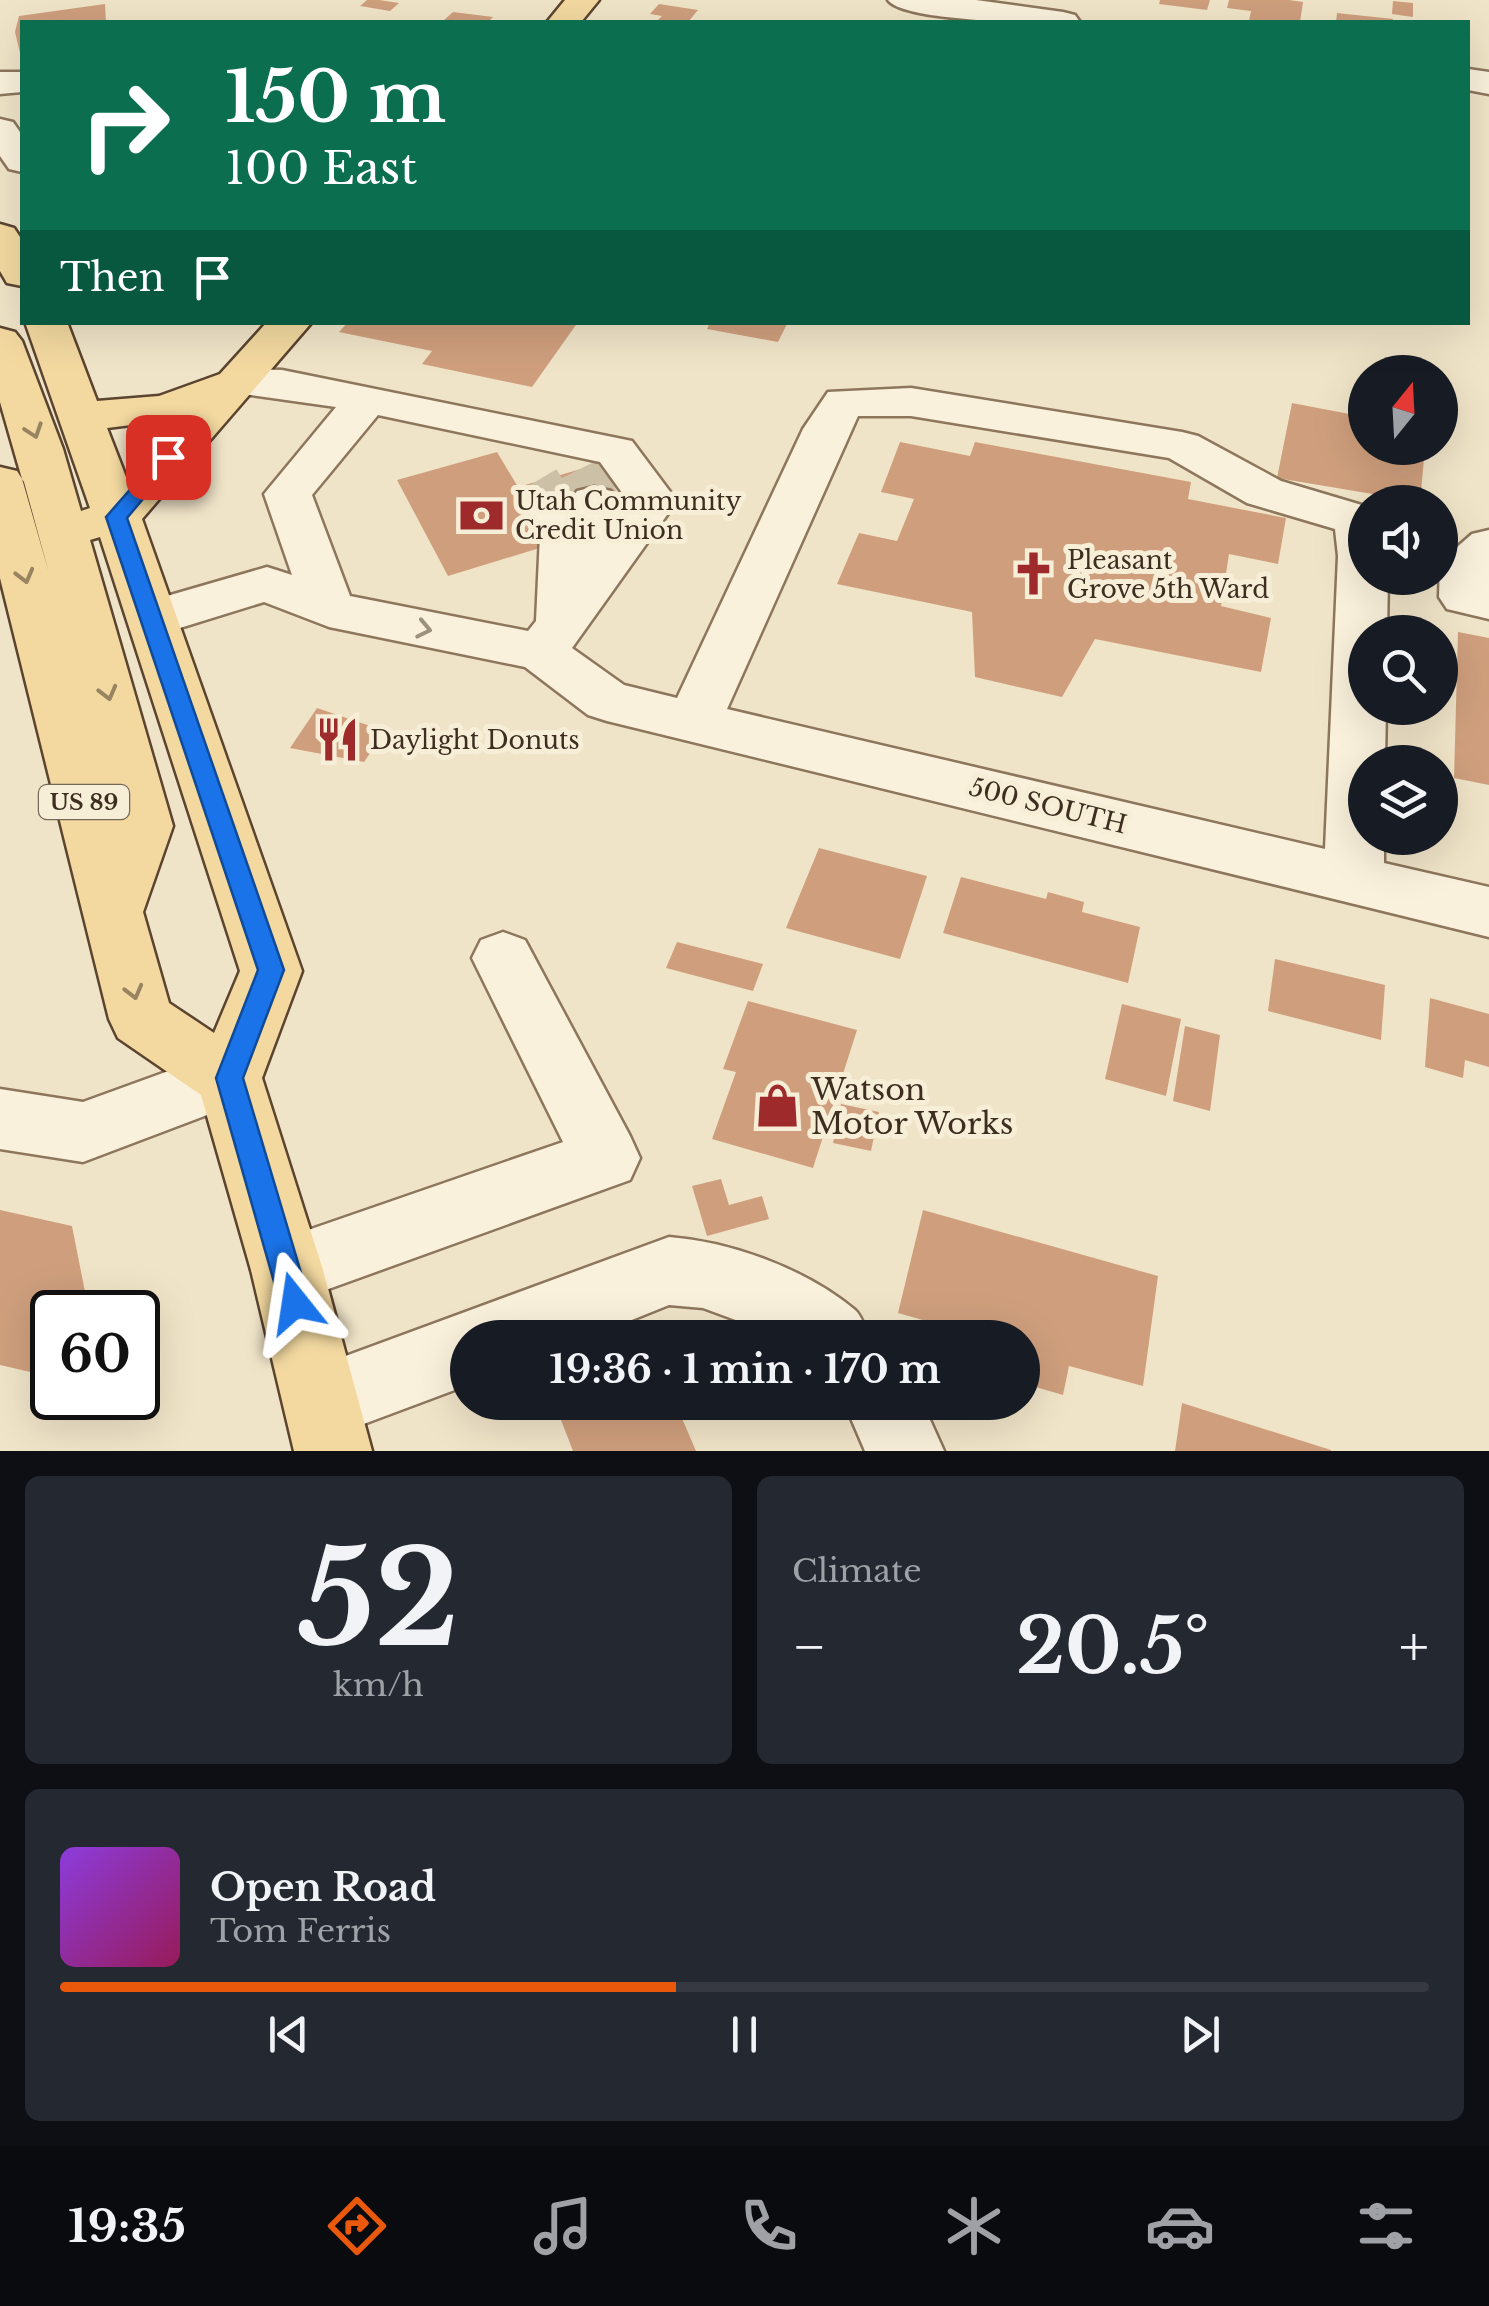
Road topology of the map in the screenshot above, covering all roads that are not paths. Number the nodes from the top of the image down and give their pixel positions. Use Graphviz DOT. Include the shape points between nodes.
graph roads {
  1 [pos="583,0"];
  2 [pos="904,0"];
  3 [pos="565,20"];
  4 [pos="1048,20"];
  5 [pos="0,130"];
  6 [pos="20,158"];
  7 [pos="47,325"];
  8 [pos="288,325"];
  9 [pos="0,340"];
  10 [pos="238,382"];
  11 [pos="367,399"];
  12 [pos="83,416"];
  13 [pos="555,473"];
  14 [pos="0,482"];
  15 [pos="116,517"];
  16 [pos="64,532"];
  17 [pos="1489,546"];
  18 [pos="1489,602"];
  19 [pos="328,609"];
  20 [pos="574,609"];
  21 [pos="154,618"];
  22 [pos="694,721"];
  23 [pos="1354,880"];
  24 [pos="113,912"];
  25 [pos="1489,912"];
  26 [pos="503,958"];
  27 [pos="230,1078"];
  28 [pos="0,1118"];
  29 [pos="287,1270"];
  30 [pos="541,1320"];
  31 [pos="803,1320"];
  32 [pos="450,1358"];
  33 [pos="890,1420"];
  34 [pos="327,1427"];
  35 [pos="905,1451"];
  1 -- 3 [label="main road"];
  2 -- 4 [label="street"];
  5 -- 6 [label="street"];
  7 -- 12 [label="main road"];
  8 -- 10 [label="main road"];
  9 -- 16 [label="main road, one-way"];
  10 -- 11 [label="street"];
  10 -- 12 [label="main road" via="166,409"];
  10 -- 15 [label="main road"];
  11 -- 13 [label="street"];
  11 -- 19 [label="street" via="288,494"];
  12 -- 15 [label="main road"];
  13 -- 20 [label="street"];
  13 -- 20 [label="street" via="608,534"];
  13 -- 20 [label="street" via="616,451 654,502"];
  14 -- 24 [label="main road, US 89, one-way"];
  15 -- 16 [label="main road"];
  15 -- 21 [label="main road"];
  16 -- 24 [label="main road, one-way" via="144,826"];
  17 -- 18 [label="street" via="1464,564 1465,597"];
  19 -- 20 [label="street, one-way"];
  19 -- 21 [label="street" via="266,584"];
  20 -- 22 [label="street, 500 SOUTH" via="608,700"];
  21 -- 27 [label="main road" via="271,970"];
  22 -- 23 [label="street, 500 SOUTH"];
  22 -- 23 [label="street" via="844,402 911,402 1182,446 1264,492 1358,520"];
  23 -- 25 [label="street, 500 SOUTH"];
  24 -- 27 [label="main road, US 89, one-way" via="141,1019"];
  26 -- 29 [label="street" via="606,1158"];
  27 -- 28 [label="street" via="82,1132"];
  27 -- 29 [label="main road"];
  29 -- 34 [label="main road"];
  30 -- 31 [label="street" via="670,1271 703,1274 763,1295"];
  32 -- 34 [label="street"];
  33 -- 35 [label="street"];
}
